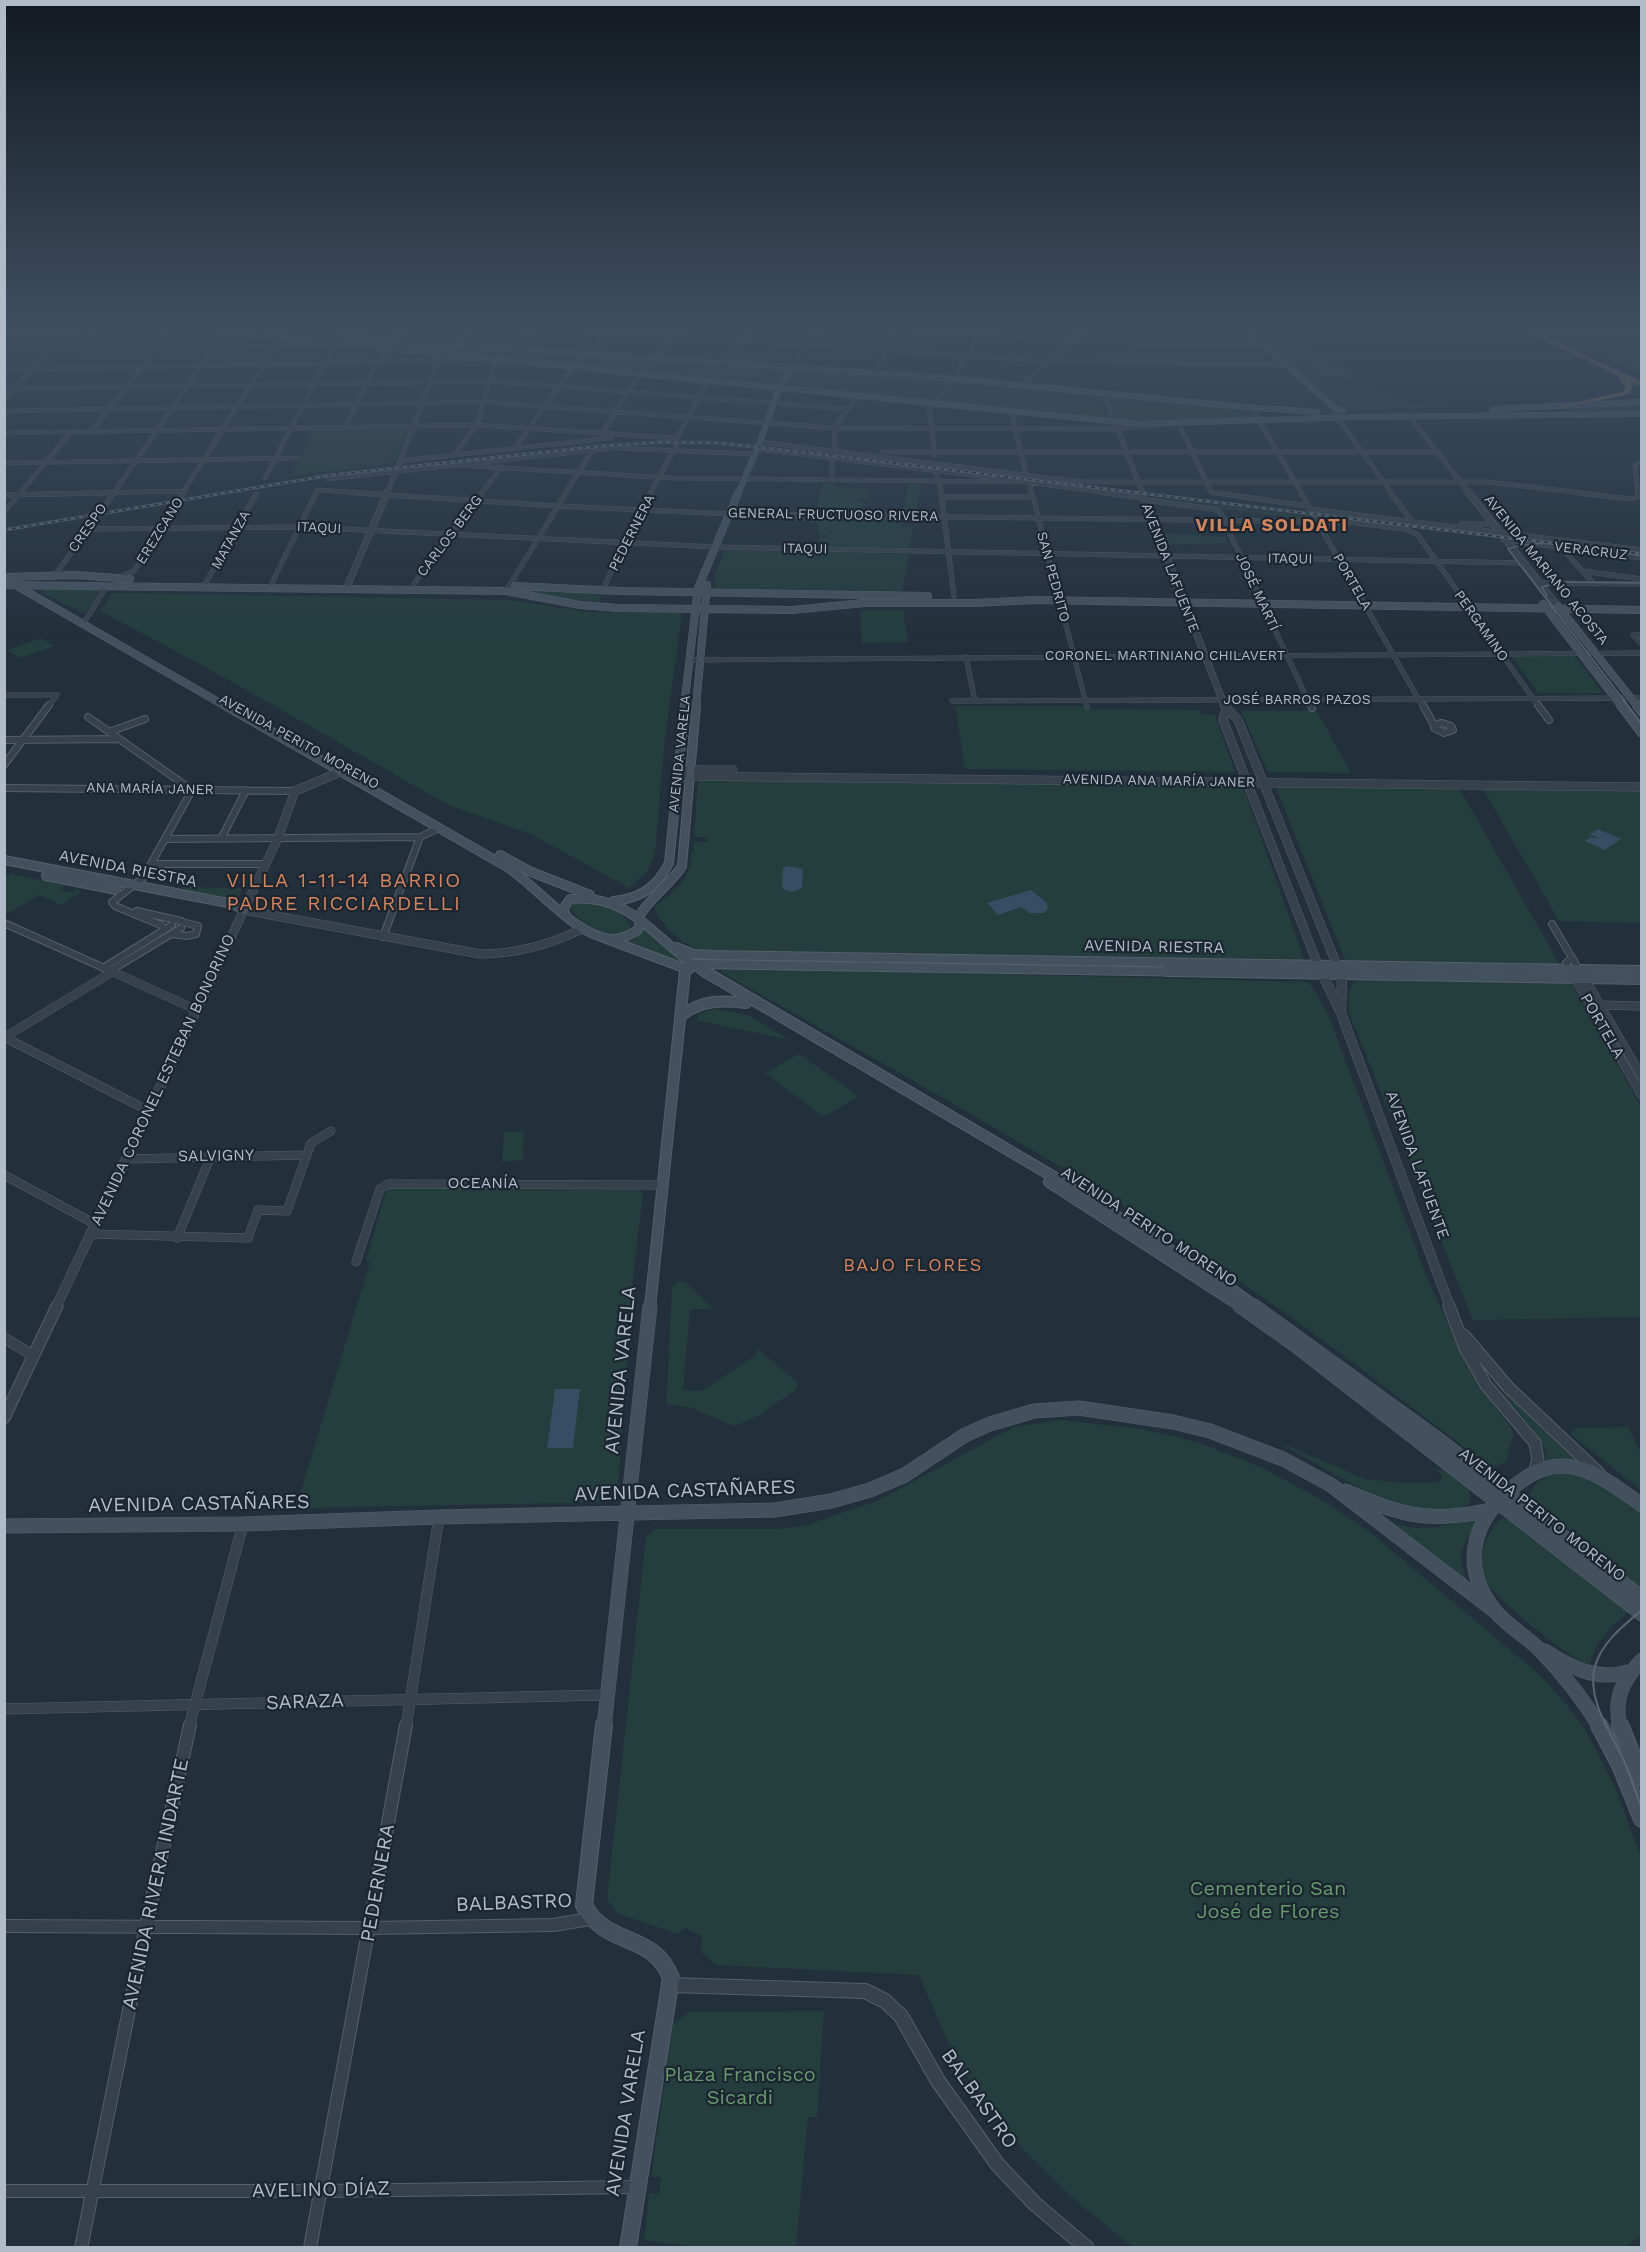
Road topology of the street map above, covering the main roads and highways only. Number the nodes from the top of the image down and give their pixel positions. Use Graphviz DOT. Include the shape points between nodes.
graph roads {
  1 [pos="764,429"];
  2 [pos="5,577"];
  3 [pos="94,577"];
  4 [pos="206,584"];
  5 [pos="4,585"];
  6 [pos="19,586"];
  7 [pos="348,586"];
  8 [pos="508,588"];
  9 [pos="621,591"];
  10 [pos="702,592"];
  11 [pos="769,593"];
  12 [pos="1059,598"];
  13 [pos="1641,605"];
  14 [pos="1545,606"];
  15 [pos="1558,606"];
  16 [pos="618,608"];
  17 [pos="696,609"];
  18 [pos="705,609"];
  19 [pos="770,610"];
  20 [pos="1641,610"];
  21 [pos="684,706"];
  22 [pos="697,706"];
  23 [pos="1641,711"];
  24 [pos="1641,733"];
  25 [pos="344,771"];
  26 [pos="4,860"];
  27 [pos="4,868"];
  28 [pos="39,871"];
  29 [pos="599,898"];
  30 [pos="609,901"];
  31 [pos="244,910"];
  32 [pos="567,916"];
  33 [pos="639,919"];
  34 [pos="596,935"];
  35 [pos="668,943"];
  36 [pos="835,962"];
  37 [pos="688,966"];
  38 [pos="711,969"];
  39 [pos="1641,970"];
  40 [pos="1576,973"];
  41 [pos="1641,978"];
  42 [pos="746,1003"];
  43 [pos="682,1014"];
  44 [pos="1331,1485"];
  45 [pos="1499,1502"];
  46 [pos="1641,1505"];
  47 [pos="628,1514"];
  48 [pos="4,1526"];
  49 [pos="1641,1598"];
  50 [pos="1496,1612"];
  51 [pos="1641,1614"];
  52 [pos="1536,1645"];
  53 [pos="1641,1660"];
  54 [pos="1628,1672"];
  55 [pos="1641,1778"];
  56 [pos="1641,1819"];
  57 [pos="590,1919"];
  58 [pos="670,1985"];
  59 [pos="628,2247"];
  1 -- 10 [label="main road, AVENIDA VARELA" via="706,572"];
  2 -- 3 [label="main road"];
  2 -- 6 [label="main road, AVENIDA PERITO MORENO"];
  3 -- 4 [label="main road"];
  3 -- 6 [label="main road" via="42,579"];
  4 -- 6 [label="main road"];
  4 -- 7 [label="main road"];
  5 -- 6 [label="main road"];
  6 -- 25 [label="main road, AVENIDA PERITO MORENO"];
  6 -- 25 [label="main road, AVENIDA PERITO MORENO"];
  7 -- 8 [label="main road"];
  7 -- 8 [label="main road"];
  8 -- 9 [label="main road"];
  8 -- 16 [label="main road" via="580,605"];
  9 -- 10 [label="main road"];
  9 -- 16 [label="main road" via="604,600"];
  10 -- 11 [label="main road"];
  10 -- 17 [label="main road, AVENIDA VARELA"];
  10 -- 18 [label="main road, AVENIDA VARELA"];
  11 -- 12 [label="main road"];
  11 -- 19 [label="main road" via="781,595 787,602"];
  12 -- 14 [label="main road"];
  12 -- 19 [label="main road" via="864,603"];
  13 -- 15 [label="main road"];
  14 -- 15 [label="main road"];
  14 -- 24 [label="main road, AVENIDA MARIANO ACOSTA"];
  15 -- 20 [label="main road"];
  15 -- 23 [label="main road, AVENIDA MARIANO ACOSTA"];
  16 -- 17 [label="main road"];
  17 -- 18 [label="main road"];
  17 -- 21 [label="main road, AVENIDA VARELA"];
  18 -- 19 [label="main road"];
  18 -- 22 [label="main road, AVENIDA VARELA"];
  21 -- 22 [label="main road"];
  21 -- 30 [label="main road, AVENIDA VARELA" via="669,863 663,877 644,894"];
  22 -- 33 [label="main road, AVENIDA VARELA" via="682,866 670,885 644,907"];
  25 -- 29 [label="main road, AVENIDA PERITO MORENO" via="522,867"];
  25 -- 32 [label="main road, AVENIDA PERITO MORENO" via="515,873"];
  26 -- 28 [label="main road, AVENIDA RIESTRA"];
  27 -- 28 [label="main road, AVENIDA RIESTRA"];
  28 -- 31 [label="main road, AVENIDA RIESTRA" via="226,910"];
  29 -- 30 [label="main road"];
  29 -- 32 [label="main road" via="570,899 564,906"];
  30 -- 33 [label="main road, AVENIDA PERITO MORENO"];
  32 -- 34 [label="main road, AVENIDA PERITO MORENO"];
  33 -- 34 [label="main road, AVENIDA VARELA" via="638,930 629,936"];
  33 -- 35 [label="main road, AVENIDA PERITO MORENO"];
  34 -- 37 [label="main road, AVENIDA PERITO MORENO"];
  35 -- 36 [label="main road, AVENIDA RIESTRA" via="703,955"];
  35 -- 37 [label="main road, AVENIDA PERITO MORENO"];
  36 -- 38 [label="main road, AVENIDA RIESTRA"];
  36 -- 40 [label="main road, AVENIDA RIESTRA"];
  37 -- 38 [label="main road, AVENIDA RIESTRA"];
  37 -- 42 [label="main road, AVENIDA PERITO MORENO"];
  37 -- 43 [label="main road, AVENIDA VARELA"];
  38 -- 45 [label="main road, AVENIDA PERITO MORENO" via="1223,1283 1326,1356"];
  39 -- 40 [label="main road, AVENIDA RIESTRA"];
  40 -- 41 [label="main road, AVENIDA RIESTRA"];
  42 -- 43 [label="main road" via="710,1001"];
  42 -- 45 [label="main road, AVENIDA PERITO MORENO" via="1046,1180 1218,1290"];
  43 -- 47 [label="main road, AVENIDA VARELA"];
  44 -- 45 [label="main road, AVENIDA CASTAÑARES" via="1411,1516 1447,1520"];
  44 -- 47 [label="main road, AVENIDA CASTAÑARES" via="1283,1459 1210,1431 1125,1413 1054,1408 990,1424 905,1474 870,1490 831,1501 775,1510"];
  44 -- 50 [label="main road, AVENIDA CASTAÑARES"];
  45 -- 46 [label="main road" via="1534,1472 1560,1465 1590,1472"];
  45 -- 49 [label="main road, AVENIDA PERITO MORENO"];
  45 -- 50 [label="main road" via="1478,1539 1472,1562"];
  45 -- 51 [label="main road, AVENIDA PERITO MORENO"];
  47 -- 48 [label="main road, AVENIDA CASTAÑARES"];
  47 -- 57 [label="main road, AVENIDA VARELA" via="584,1905"];
  50 -- 52 [label="main road"];
  52 -- 54 [label="main road" via="1593,1676"];
  52 -- 56 [label="main road" via="1600,1725 1624,1772"];
  53 -- 54 [label="main road"];
  54 -- 55 [label="main road" via="1615,1698 1616,1712"];
  57 -- 58 [label="main road, BALBASTRO" via="606,1932 654,1951 669,1971"];
  58 -- 59 [label="main road, AVENIDA VARELA"];
}
